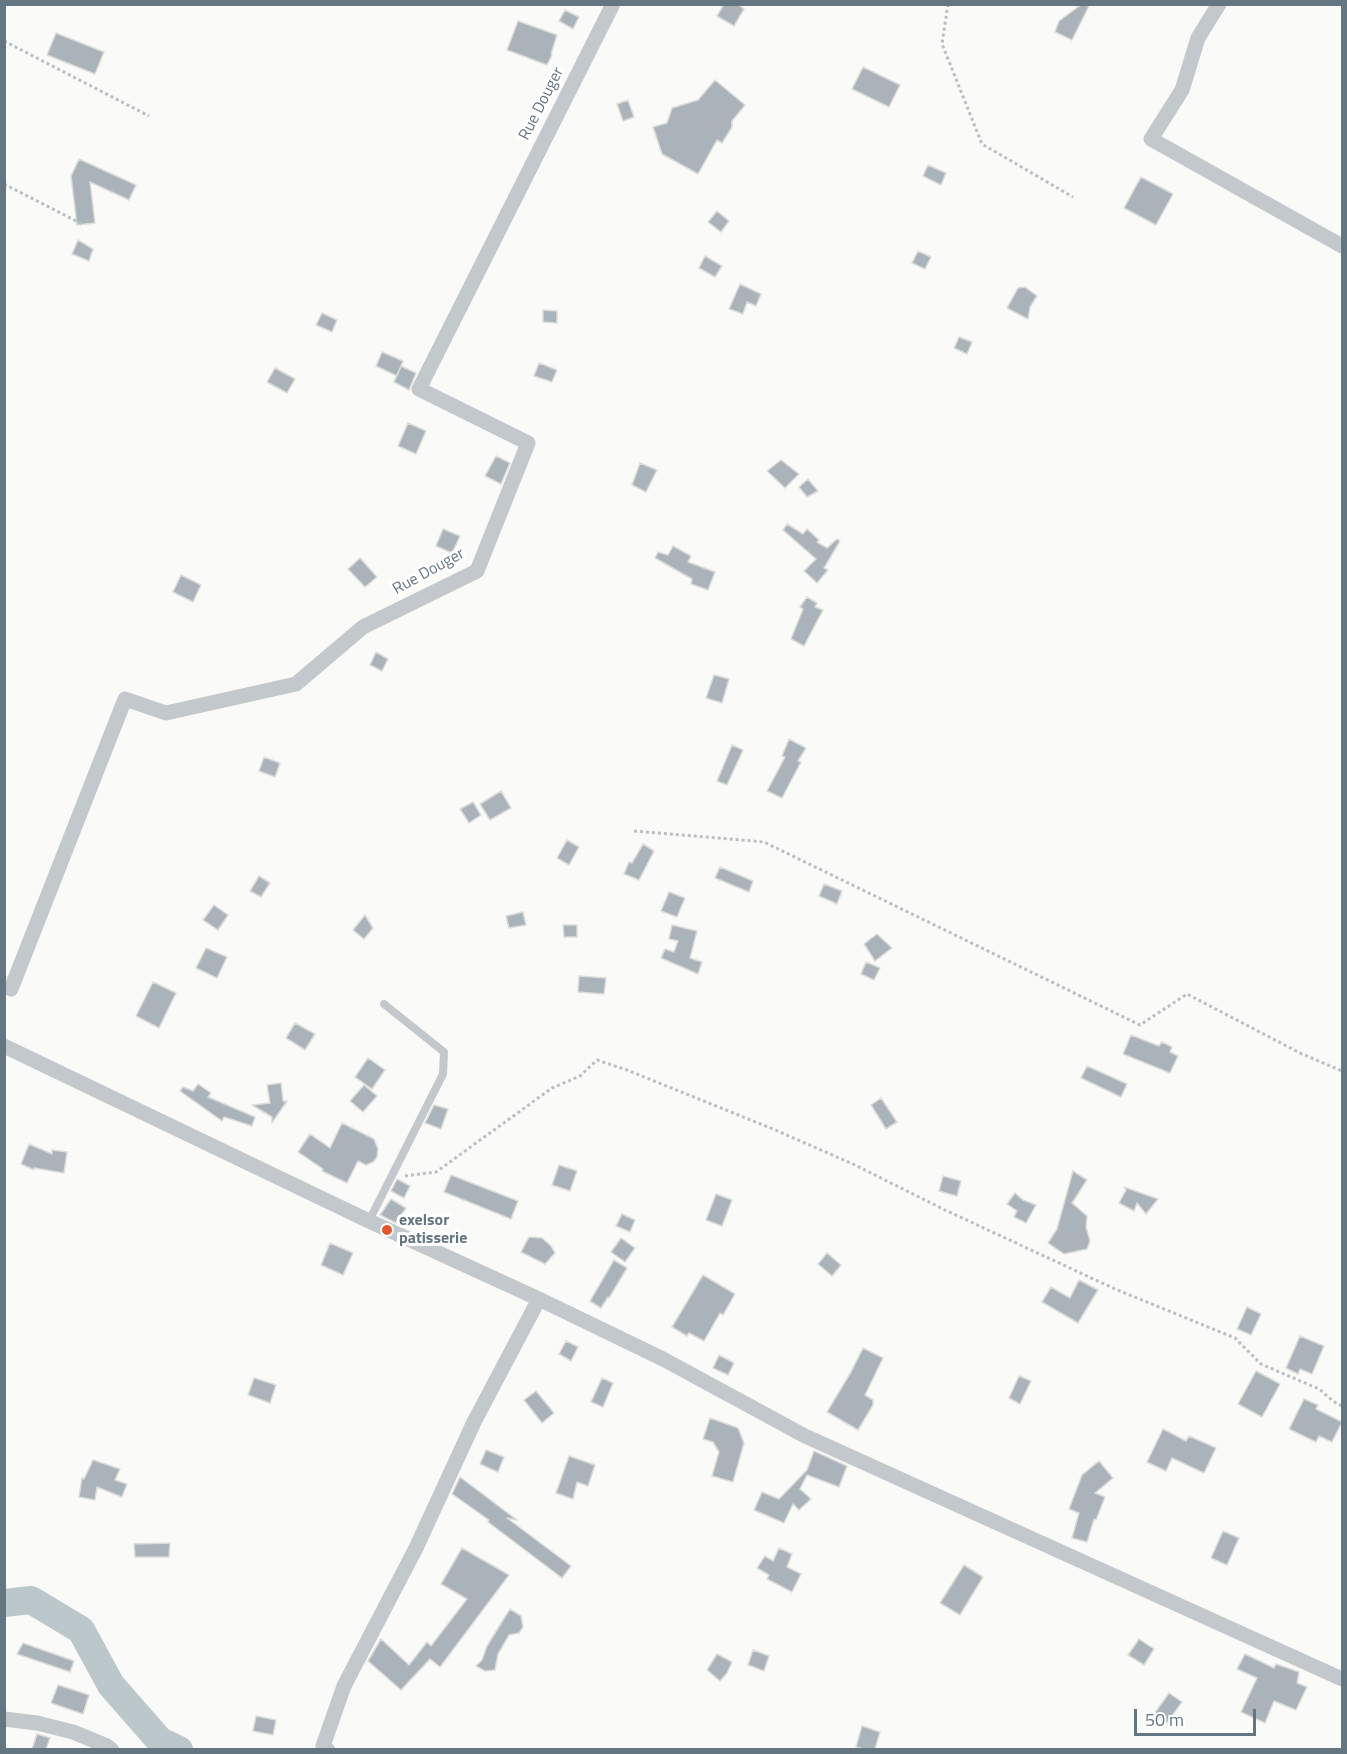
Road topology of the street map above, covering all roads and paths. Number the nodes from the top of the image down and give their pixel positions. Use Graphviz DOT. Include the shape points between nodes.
graph roads {
  1 [pos="612,4"];
  2 [pos="948,4"];
  3 [pos="1219,4"];
  4 [pos="4,41"];
  5 [pos="149,116"];
  6 [pos="4,184"];
  7 [pos="1073,197"];
  8 [pos="84,225"];
  9 [pos="1342,246"];
  10 [pos="634,831"];
  11 [pos="11,989"];
  12 [pos="384,1004"];
  13 [pos="4,1046"];
  14 [pos="1342,1071"];
  15 [pos="392,1177"];
  16 [pos="369,1221"];
  17 [pos="538,1299"];
  18 [pos="1342,1406"];
  19 [pos="1342,1679"];
  20 [pos="4,1719"];
  21 [pos="112,1749"];
  22 [pos="328,1749"];
  1 -- 11 [label="street, Rue Douger" via="419,389 528,442 477,571 363,627 297,684 166,713 124,699"];
  2 -- 7 [label="path" via="942,44 981,144"];
  3 -- 9 [label="street" via="1198,38 1182,90 1151,139"];
  4 -- 5 [label="path"];
  6 -- 8 [label="path"];
  10 -- 14 [label="path" via="764,842 1140,1025 1187,994"];
  12 -- 15 [label="lane" via="444,1052 442,1074"];
  13 -- 16 [label="street"];
  15 -- 16 [label="lane"];
  15 -- 18 [label="path" via="436,1172 552,1088 580,1076 597,1060 853,1164 1115,1289 1235,1338 1261,1364 1319,1389"];
  16 -- 17 [label="street"];
  17 -- 19 [label="street" via="663,1359 805,1436"];
  17 -- 22 [label="street" via="344,1686 323,1746"];
  20 -- 21 [label="street" via="73,1732"];
}
